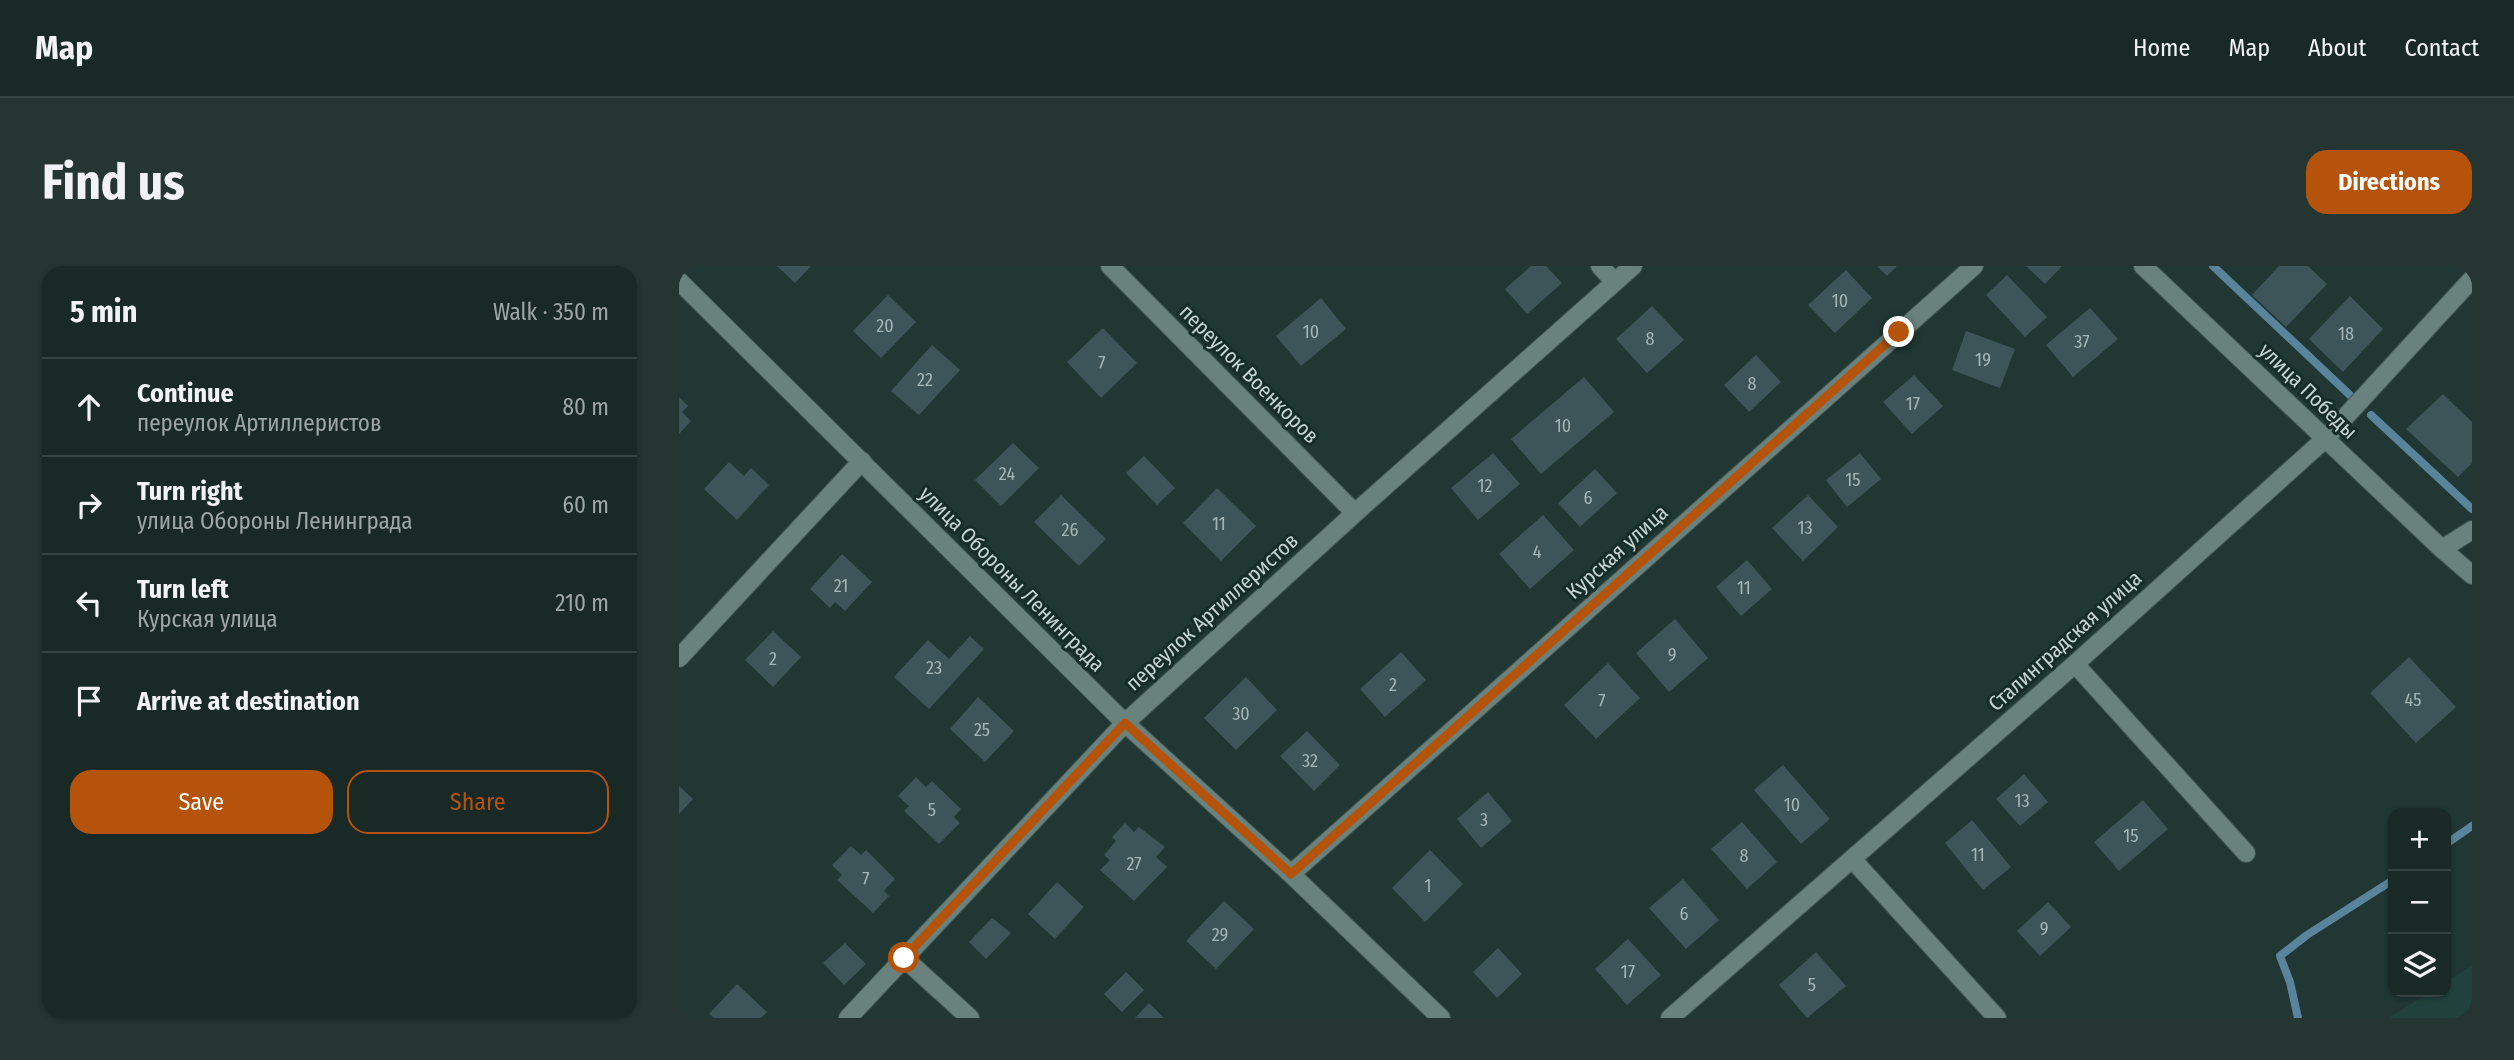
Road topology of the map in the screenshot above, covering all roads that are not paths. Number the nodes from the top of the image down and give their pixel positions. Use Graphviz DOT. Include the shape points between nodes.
graph roads {
  1 [pos="1110,266"];
  2 [pos="1599,266"];
  3 [pos="1633,266"];
  4 [pos="1974,266"];
  5 [pos="2143,266"];
  6 [pos="2472,279"];
  7 [pos="679,281"];
  8 [pos="1615,282"];
  9 [pos="2325,439"];
  10 [pos="862,461"];
  11 [pos="1355,513"];
  12 [pos="2472,530"];
  13 [pos="2442,550"];
  14 [pos="2472,575"];
  15 [pos="679,658"];
  16 [pos="2075,664"];
  17 [pos="1125,723"];
  18 [pos="2246,853"];
  19 [pos="1853,860"];
  20 [pos="1291,874"];
  21 [pos="904,958"];
  22 [pos="848,1018"];
  23 [pos="970,1018"];
  24 [pos="1441,1018"];
  25 [pos="1670,1018"];
  26 [pos="1997,1018"];
  1 -- 11 [label="street, переулок Военкоров"];
  2 -- 8 [label="street"];
  3 -- 8 [label="street, переулок Артиллеристов"];
  4 -- 20 [label="street, Курская улица"];
  5 -- 9 [label="street, улица Победы"];
  6 -- 9 [label="street, Сталинградская улица"];
  7 -- 10 [label="street, улица Обороны Ленинграда"];
  8 -- 11 [label="street, переулок Артиллеристов"];
  9 -- 13 [label="street, улица Победы"];
  9 -- 16 [label="street, Сталинградская улица"];
  10 -- 15 [label="street"];
  10 -- 17 [label="street, улица Обороны Ленинграда"];
  11 -- 17 [label="street, переулок Артиллеристов"];
  12 -- 13 [label="street"];
  13 -- 14 [label="street, улица Победы"];
  16 -- 18 [label="street"];
  16 -- 19 [label="street, Сталинградская улица"];
  17 -- 20 [label="street, улица Обороны Ленинграда"];
  17 -- 21 [label="street, переулок Артиллеристов"];
  19 -- 25 [label="street, Сталинградская улица"];
  19 -- 26 [label="street"];
  20 -- 24 [label="street, улица Обороны Ленинграда"];
  21 -- 22 [label="street, переулок Артиллеристов"];
  21 -- 23 [label="street"];
}
